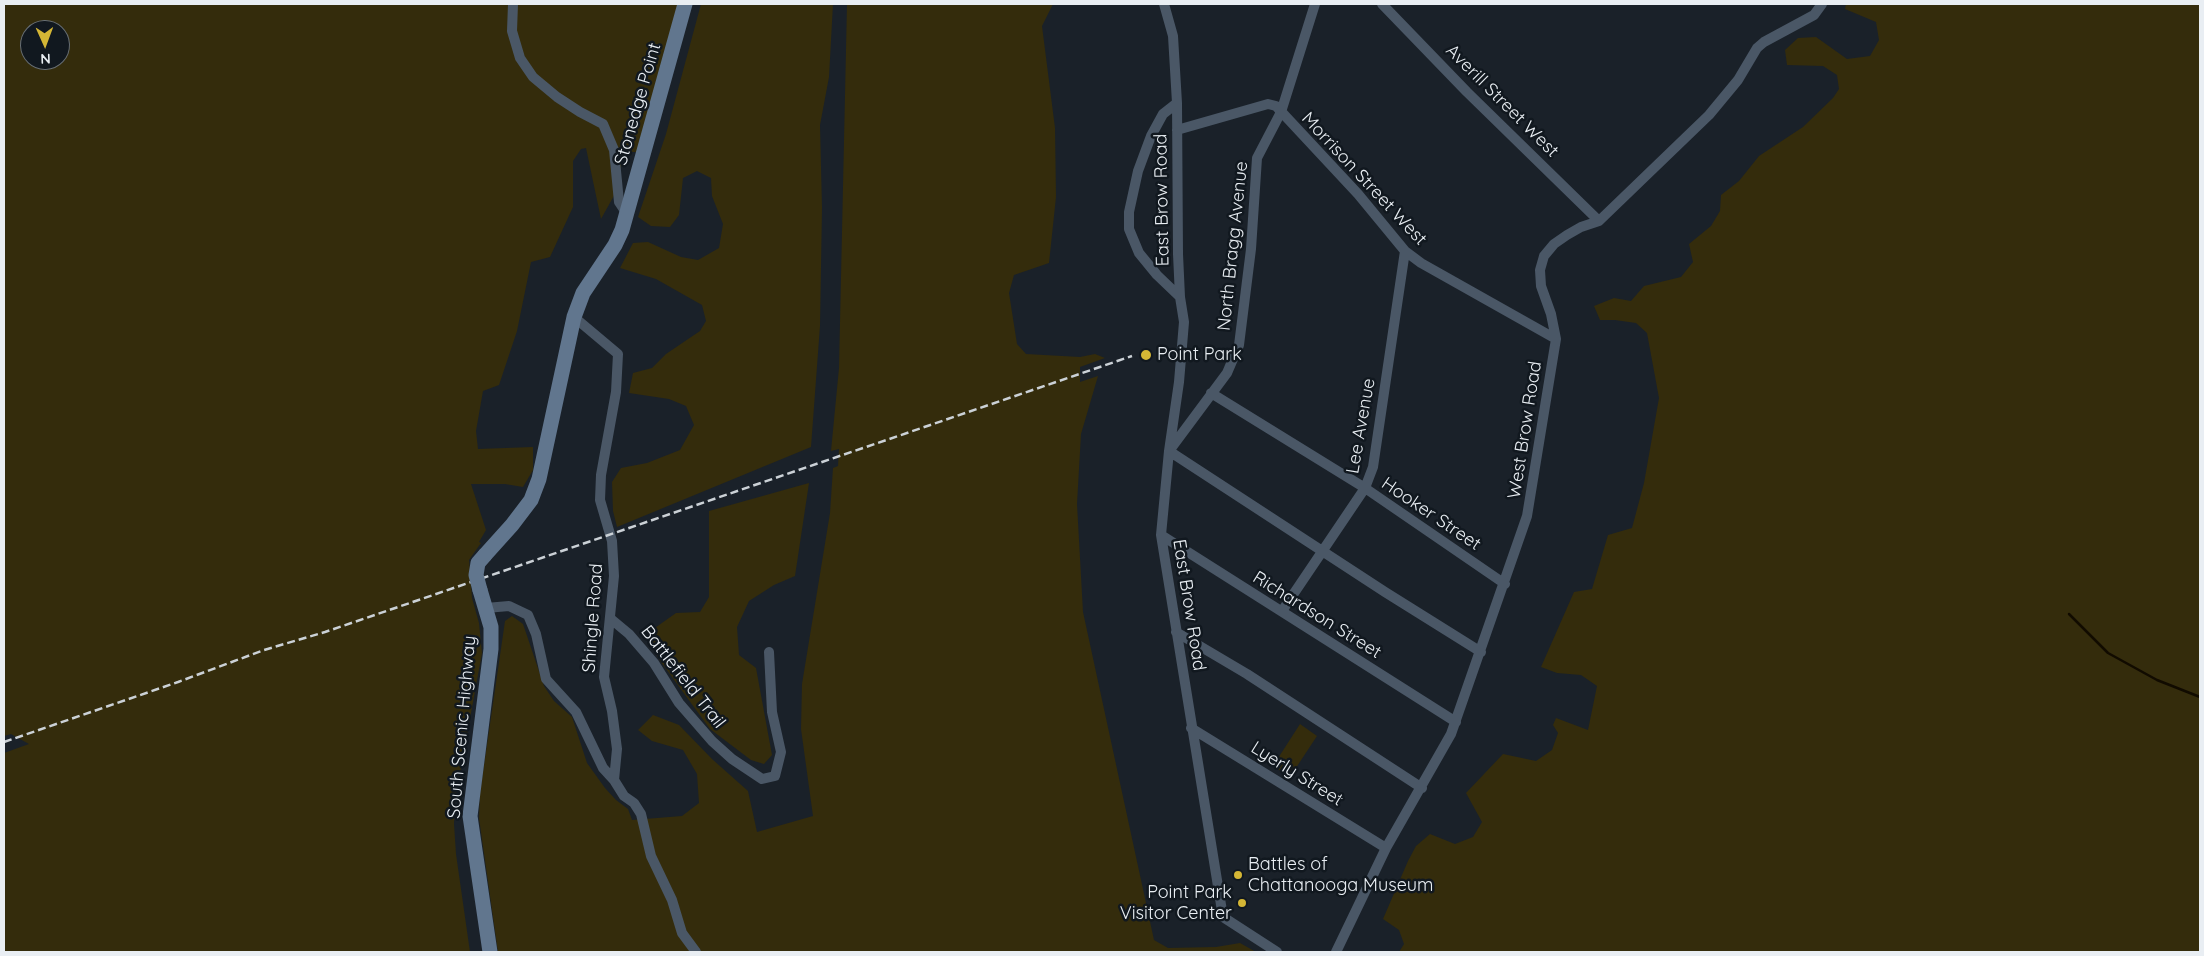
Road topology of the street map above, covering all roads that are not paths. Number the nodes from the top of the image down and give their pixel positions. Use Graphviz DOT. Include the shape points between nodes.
graph roads {
  1 [pos="513,4"];
  2 [pos="685,4"];
  3 [pos="1164,4"];
  4 [pos="1315,4"];
  5 [pos="1382,4"];
  6 [pos="1822,4"];
  7 [pos="1177,103"];
  8 [pos="1281,112"];
  9 [pos="1177,130"];
  10 [pos="627,214"];
  11 [pos="1599,221"];
  12 [pos="1405,251"];
  13 [pos="1180,298"];
  14 [pos="574,317"];
  15 [pos="1556,339"];
  16 [pos="1211,393"];
  17 [pos="1169,451"];
  18 [pos="1365,488"];
  19 [pos="1161,535"];
  20 [pos="1324,552"];
  21 [pos="1505,584"];
  22 [pos="486,608"];
  23 [pos="1282,611"];
  24 [pos="611,619"];
  25 [pos="1176,632"];
  26 [pos="769,652"];
  27 [pos="1481,652"];
  28 [pos="1456,722"];
  29 [pos="1191,728"];
  30 [pos="614,780"];
  31 [pos="1422,788"];
  32 [pos="1386,848"];
  33 [pos="490,952"];
  34 [pos="696,952"];
  35 [pos="1277,952"];
  36 [pos="1336,952"];
  1 -- 10 [label="street" via="512,32 520,58 533,77 557,97 604,124 614,150 619,202"];
  2 -- 10 [label="main road, Stonedge Point"];
  3 -- 7 [label="street, East Brow Road" via="1173,36"];
  4 -- 8 [label="street, North Bragg Avenue"];
  5 -- 11 [label="street, Averill Street West"];
  6 -- 11 [label="street, West Brow Road" via="1814,15 1756,48 1738,80 1709,115"];
  7 -- 9 [label="street, East Brow Road"];
  7 -- 13 [label="street, East Brow Road" via="1163,114 1151,136 1138,171 1129,212 1129,229 1139,253"];
  8 -- 9 [label="street" via="1268,104"];
  8 -- 12 [label="street, Morrison Street West" via="1358,194"];
  8 -- 16 [label="street, North Bragg Avenue" via="1257,158 1252,249 1239,345 1227,373"];
  9 -- 13 [label="street, East Brow Road"];
  10 -- 14 [label="main road, South Scenic Highway" via="615,245 583,293"];
  11 -- 15 [label="street, West Brow Road" via="1567,235 1544,256 1540,286 1552,314"];
  12 -- 15 [label="street, Morrison Street West"];
  12 -- 18 [label="street, Lee Avenue" via="1373,467"];
  13 -- 17 [label="street, East Brow Road" via="1184,322"];
  14 -- 22 [label="main road, South Scenic Highway, bridge" via="531,500 478,563 476,575"];
  14 -- 24 [label="street, Shingle Road" via="618,354 616,392 600,484 600,500 612,541"];
  15 -- 21 [label="street, West Brow Road" via="1530,505"];
  16 -- 17 [label="street, North Bragg Avenue"];
  16 -- 18 [label="street, Hooker Street"];
  17 -- 19 [label="street, East Brow Road"];
  17 -- 20 [label="street"];
  18 -- 20 [label="street, Lee Avenue"];
  18 -- 21 [label="street, Hooker Street"];
  19 -- 23 [label="street, Richardson Street"];
  19 -- 25 [label="street, East Brow Road"];
  20 -- 23 [label="street, Lee Avenue"];
  20 -- 27 [label="street"];
  21 -- 27 [label="street, West Brow Road"];
  22 -- 30 [label="street" via="509,606 528,615 536,634 546,679 576,712 603,768"];
  22 -- 33 [label="main road, South Scenic Highway" via="490,649 470,816"];
  23 -- 28 [label="street, Richardson Street"];
  24 -- 26 [label="street, Battlefield Trail" via="630,634 679,703 712,741 762,779 775,776 781,752 772,712"];
  24 -- 30 [label="street, Shingle Road" via="604,677 617,749"];
  25 -- 29 [label="street, East Brow Road"];
  25 -- 31 [label="street" via="1247,674"];
  27 -- 28 [label="street, West Brow Road"];
  28 -- 31 [label="street, West Brow Road"];
  29 -- 32 [label="street, Lyerly Street"];
  29 -- 35 [label="street, East Brow Road" via="1223,917"];
  30 -- 34 [label="street" via="640,814 651,856 672,900 682,932"];
  31 -- 32 [label="street, West Brow Road"];
  32 -- 36 [label="street, West Brow Road"];
}
